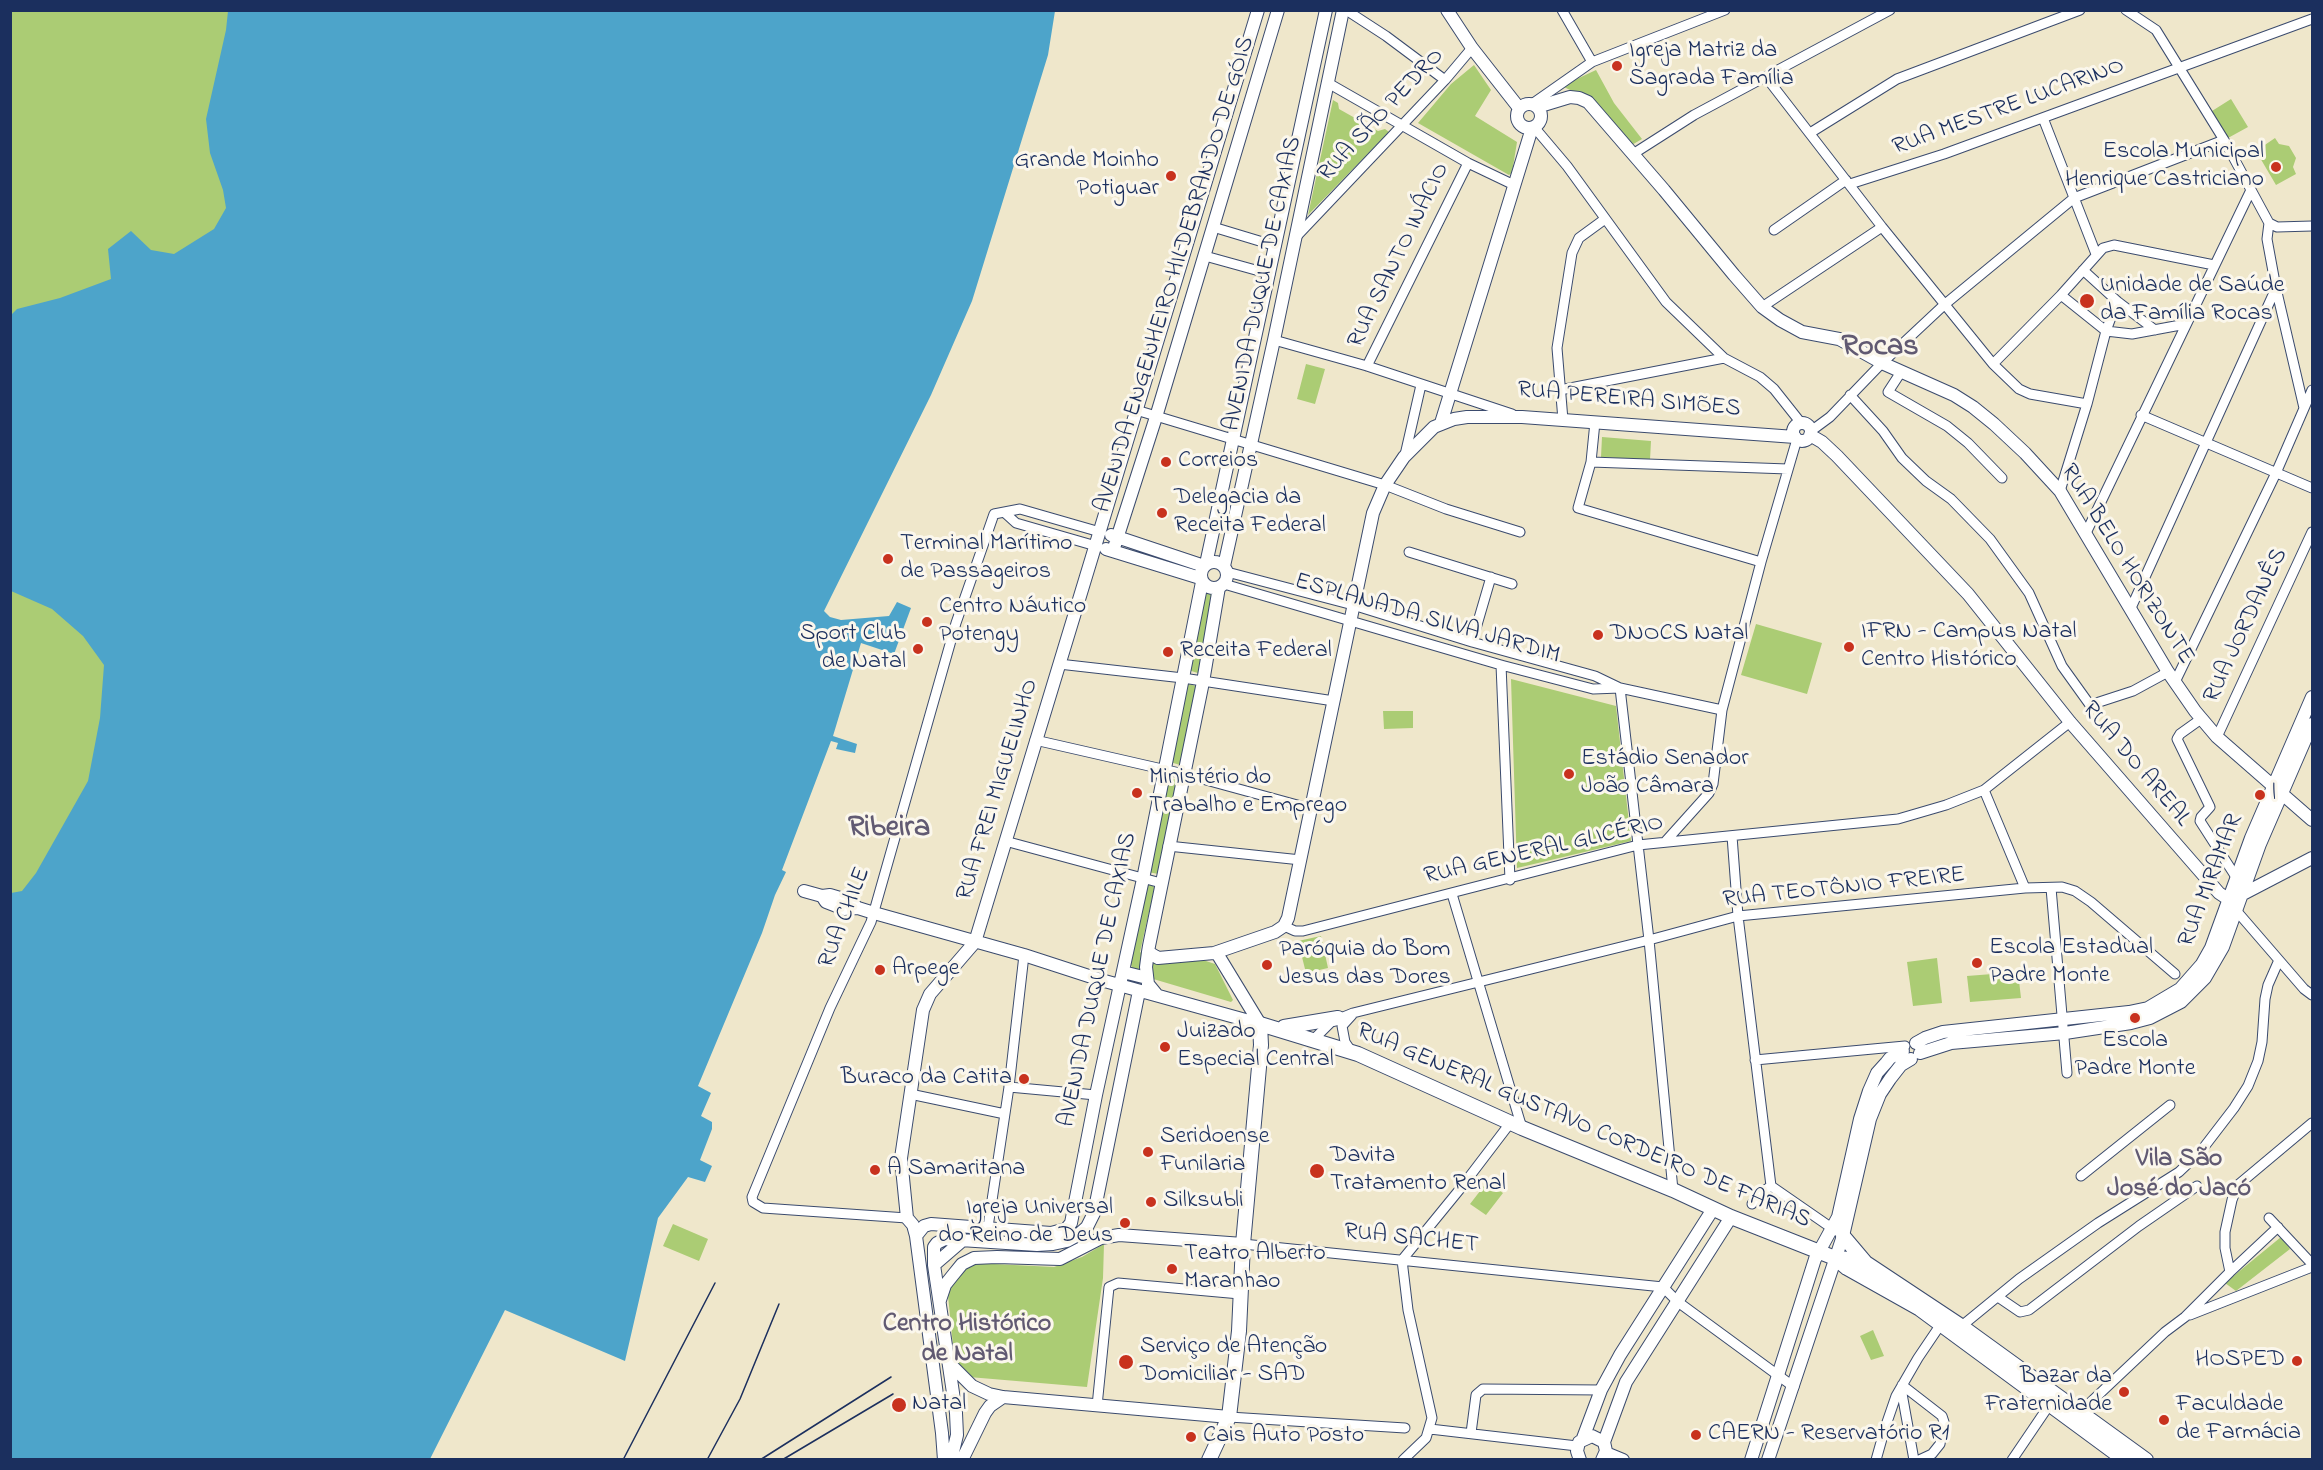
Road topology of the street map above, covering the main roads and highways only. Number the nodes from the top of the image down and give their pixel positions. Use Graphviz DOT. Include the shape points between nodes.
graph roads {
  1 [pos="1338,1018"];
  2 [pos="1276,1028"];
  3 [pos="1837,1232"];
  4 [pos="1835,1258"];
  5 [pos="1866,1263"];
  6 [pos="1958,1329"];
  7 [pos="2076,1415"];
  8 [pos="1209,1460"];
  9 [pos="2125,1460"];
  10 [pos="2146,1460"];
  1 -- 2 [label="main road"];
  2 -- 4 [label="main road, RUA GENERAL GUSTAVO CORDEIRO DE FARIAS" via="1351,1051 1731,1217"];
  2 -- 8 [label="main road, RUA GENERAL GUSTAVO CORDEIRO DE FARIAS" via="1260,1024 1239,1331 1229,1417"];
  3 -- 5 [label="main road"];
  4 -- 5 [label="main road, RUA GENERAL GUSTAVO CORDEIRO DE FARIAS"];
  4 -- 6 [label="main road, RUA GENERAL GUSTAVO CORDEIRO DE FARIAS" via="1941,1324"];
  5 -- 6 [label="main road, RUA GENERAL GUSTAVO CORDEIRO DE FARIAS"];
  6 -- 7 [label="main road, RUA GENERAL GUSTAVO CORDEIRO DE FARIAS"];
  7 -- 9 [label="main road, RUA GENERAL GUSTAVO CORDEIRO DE FARIAS"];
  7 -- 10 [label="main road, RUA GENERAL GUSTAVO CORDEIRO DE FARIAS"];
}
